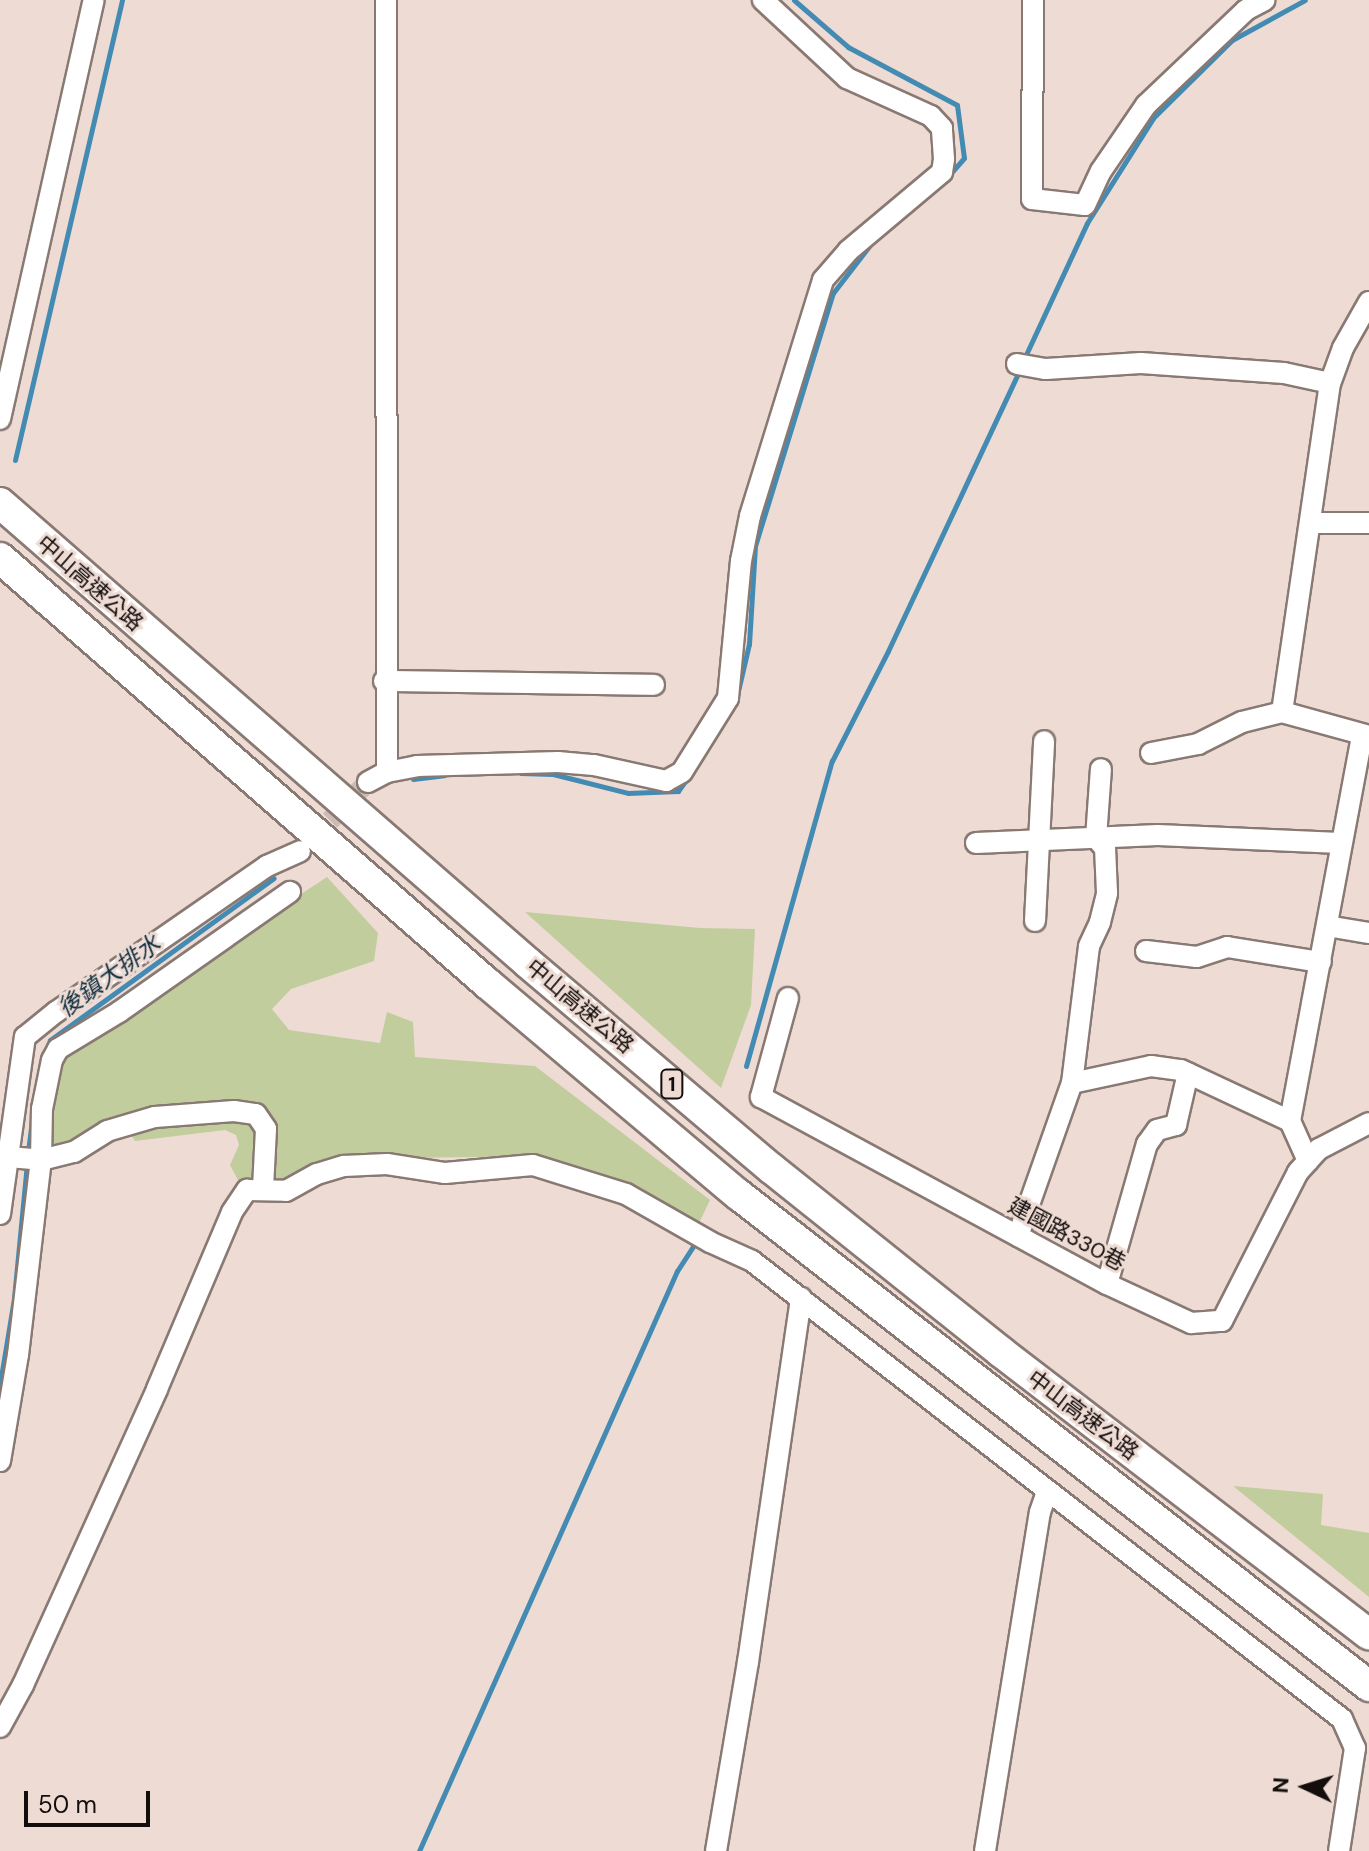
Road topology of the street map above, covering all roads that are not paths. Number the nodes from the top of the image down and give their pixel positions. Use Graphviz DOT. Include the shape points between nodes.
graph roads {
  1 [pos="94,0"];
  2 [pos="386,0"];
  3 [pos="763,0"];
  4 [pos="1033,0"];
  5 [pos="1265,0"];
  6 [pos="1369,302"];
  7 [pos="1023,365"];
  8 [pos="1330,383"];
  9 [pos="0,419"];
  10 [pos="0,503"];
  11 [pos="1311,523"];
  12 [pos="1369,523"];
  13 [pos="0,558"];
  14 [pos="384,681"];
  15 [pos="654,685"];
  16 [pos="1282,712"];
  17 [pos="1366,737"];
  18 [pos="1044,741"];
  19 [pos="1151,753"];
  20 [pos="1101,769"];
  21 [pos="387,772"];
  22 [pos="368,782"];
  23 [pos="1096,838"];
  24 [pos="1040,840"];
  25 [pos="976,843"];
  26 [pos="1340,843"];
  27 [pos="300,851"];
  28 [pos="290,892"];
  29 [pos="1035,921"];
  30 [pos="1327,926"];
  31 [pos="1369,933"];
  32 [pos="1146,951"];
  33 [pos="1321,962"];
  34 [pos="788,998"];
  35 [pos="1188,1073"];
  36 [pos="1072,1083"];
  37 [pos="1290,1121"];
  38 [pos="1369,1123"];
  39 [pos="20,1159"];
  40 [pos="1308,1161"];
  41 [pos="263,1189"];
  42 [pos="0,1214"];
  43 [pos="1018,1236"];
  44 [pos="1107,1284"];
  45 [pos="801,1298"];
  46 [pos="0,1461"];
  47 [pos="1047,1492"];
  48 [pos="1369,1634"];
  49 [pos="1369,1686"];
  50 [pos="0,1727"];
  51 [pos="716,1851"];
  52 [pos="985,1851"];
  53 [pos="1339,1851"];
  1 -- 9 [label="lane"];
  2 -- 14 [label="lane"];
  3 -- 21 [label="lane" via="847,78 931,116 942,128 944,159 942,172 848,251 823,280 750,516 728,698 682,772 666,781 558,762 417,766"];
  4 -- 5 [label="lane" via="1032,199 1085,205 1101,171 1146,105 1246,10"];
  6 -- 8 [label="lane"];
  7 -- 8 [label="lane" via="1046,369 1141,363 1284,373"];
  8 -- 11 [label="lane"];
  10 -- 48 [label="highway, 中山高速公路 / 1" via="772,1169"];
  11 -- 12 [label="lane"];
  11 -- 16 [label="lane"];
  13 -- 49 [label="highway, 中山高速公路 / 1" via="488,984 739,1195"];
  14 -- 15 [label="lane"];
  14 -- 21 [label="lane"];
  16 -- 17 [label="lane"];
  16 -- 19 [label="lane" via="1242,722 1198,744"];
  17 -- 26 [label="lane"];
  18 -- 24 [label="lane"];
  20 -- 23 [label="lane"];
  21 -- 22 [label="lane"];
  23 -- 24 [label="lane"];
  23 -- 26 [label="lane" via="1158,835"];
  23 -- 36 [label="lane" via="1105,848 1107,893 1089,946"];
  24 -- 25 [label="lane"];
  24 -- 29 [label="lane"];
  26 -- 30 [label="lane"];
  27 -- 39 [label="lane" via="267,866 25,1037"];
  28 -- 39 [label="lane" via="58,1049 42,1109"];
  30 -- 31 [label="lane"];
  30 -- 33 [label="lane"];
  32 -- 33 [label="lane" via="1197,957 1227,947"];
  33 -- 37 [label="lane"];
  34 -- 43 [label="lane, 建國路330巷" via="761,1097"];
  35 -- 36 [label="lane" via="1151,1066"];
  35 -- 37 [label="lane"];
  35 -- 44 [label="lane" via="1176,1125 1157,1130 1147,1144"];
  36 -- 43 [label="lane"];
  37 -- 40 [label="lane"];
  38 -- 40 [label="lane, 建國路330巷" via="1319,1149"];
  39 -- 41 [label="lane" via="74,1152 107,1131 155,1117 234,1111 256,1114 266,1129"];
  39 -- 42 [label="lane"];
  39 -- 46 [label="lane" via="18,1355"];
  40 -- 44 [label="lane, 建國路330巷" via="1248,1263 1222,1321 1191,1323"];
  41 -- 45 [label="lane" via="286,1191 344,1166 387,1164 445,1173 533,1165 626,1194 752,1261"];
  41 -- 50 [label="lane" via="247,1190 232,1212 157,1389"];
  43 -- 44 [label="lane, 建國路330巷"];
  45 -- 47 [label="lane"];
  45 -- 51 [label="lane"];
  47 -- 52 [label="lane"];
  47 -- 53 [label="lane" via="1342,1719 1355,1748"];
}
